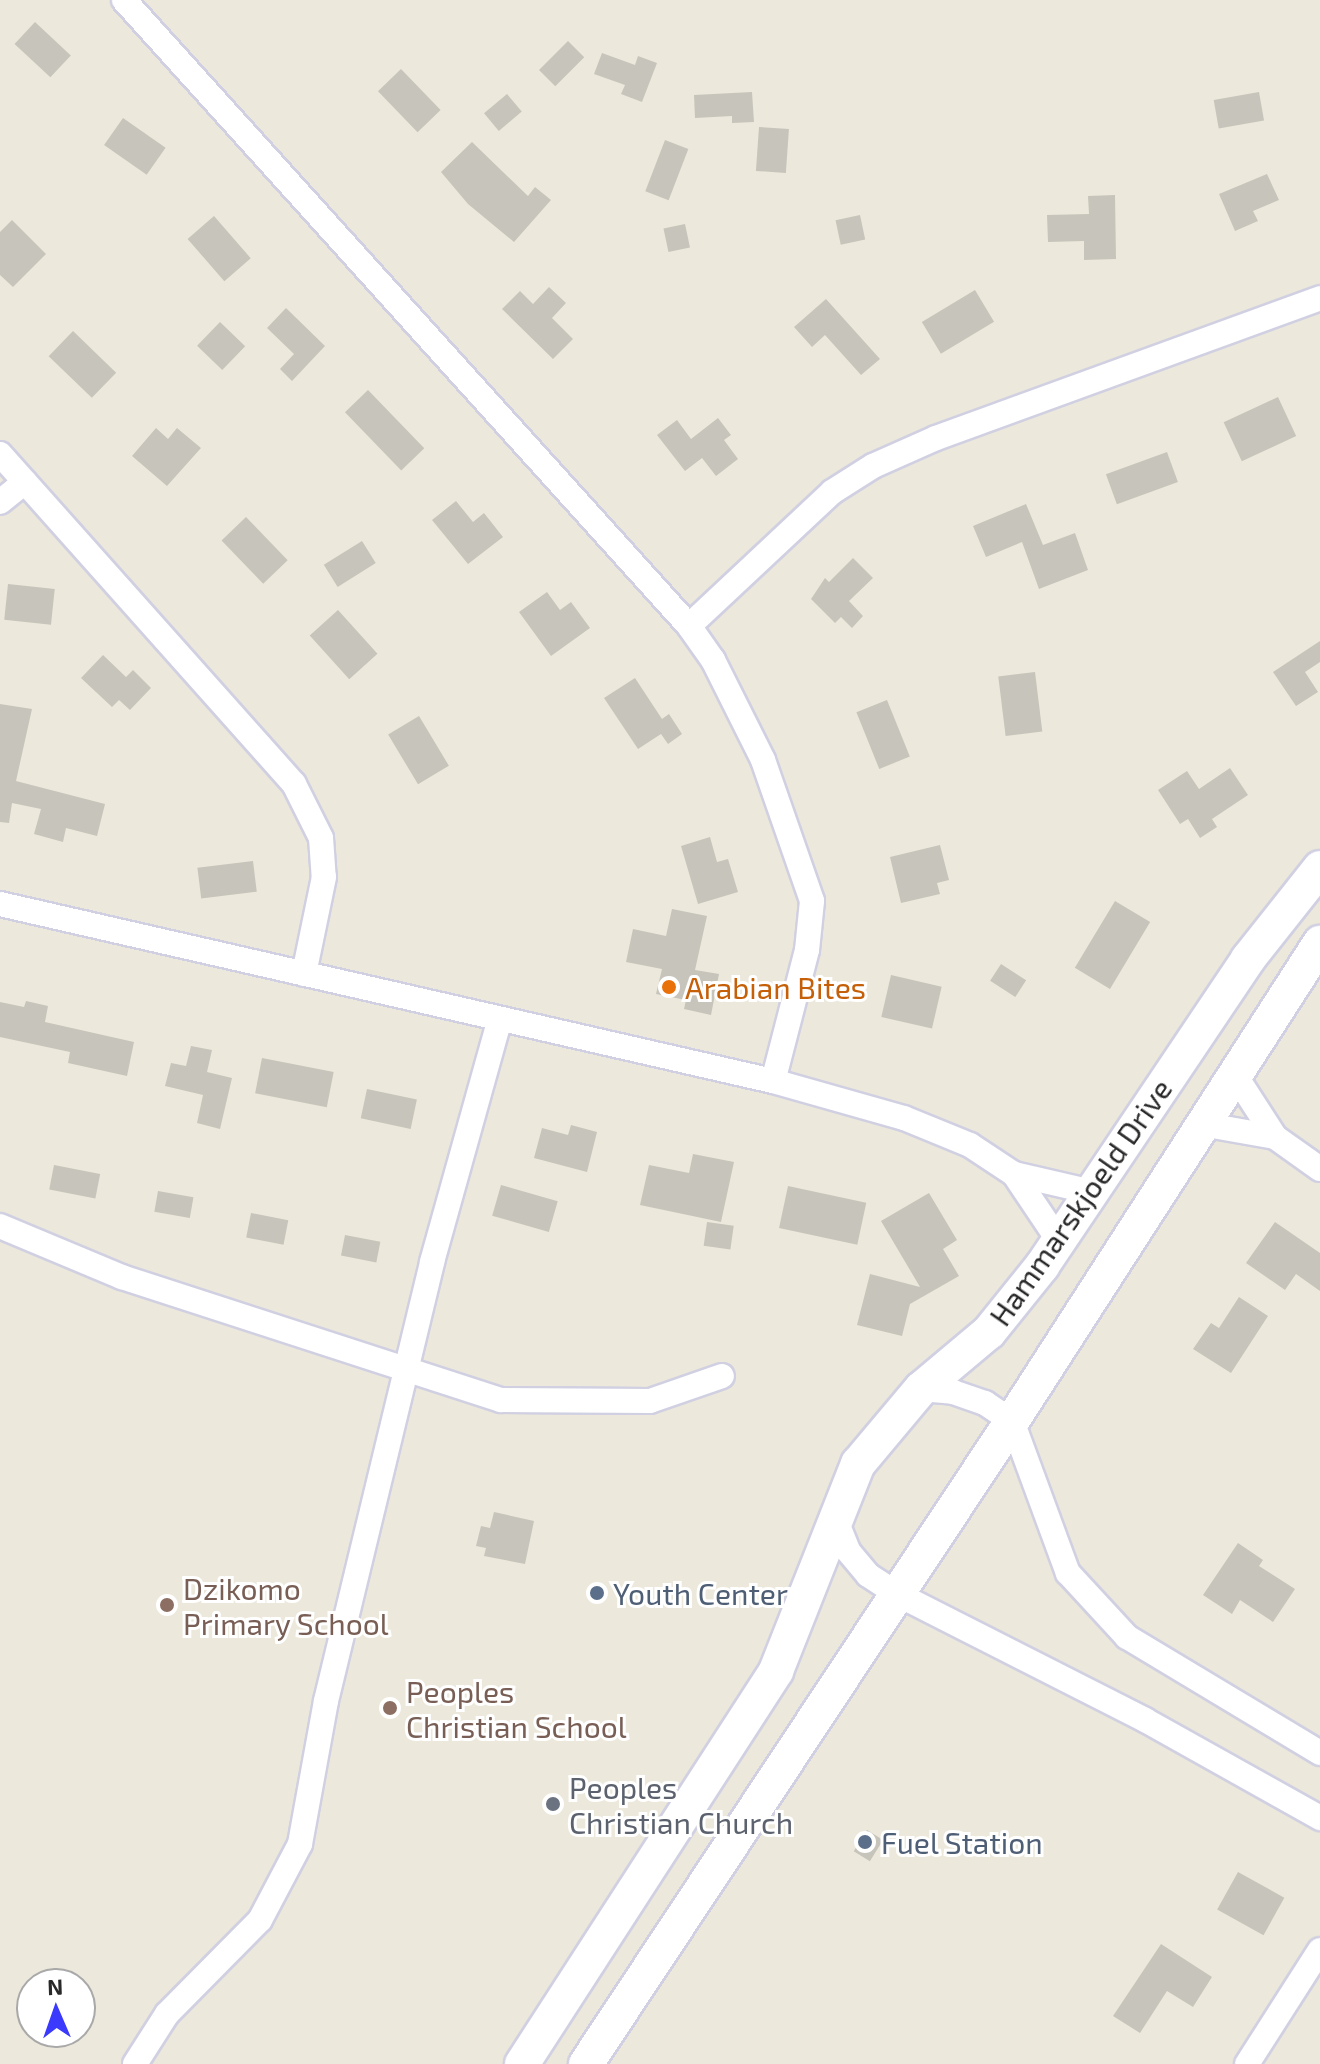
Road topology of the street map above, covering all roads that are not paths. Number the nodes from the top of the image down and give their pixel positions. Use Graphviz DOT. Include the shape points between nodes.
graph roads {
  1 [pos="124,0"];
  2 [pos="1320,298"];
  3 [pos="0,454"];
  4 [pos="25,482"];
  5 [pos="0,502"];
  6 [pos="689,626"];
  7 [pos="1320,868"];
  8 [pos="0,904"];
  9 [pos="1320,943"];
  10 [pos="304,974"];
  11 [pos="1224,994"];
  12 [pos="500,1019"];
  13 [pos="1273,1019"];
  14 [pos="1237,1078"];
  15 [pos="773,1081"];
  16 [pos="1207,1125"];
  17 [pos="1275,1137"];
  18 [pos="1320,1169"];
  19 [pos="1014,1174"];
  20 [pos="1092,1192"];
  21 [pos="0,1226"];
  22 [pos="1059,1241"];
  23 [pos="410,1367"];
  24 [pos="722,1376"];
  25 [pos="921,1389"];
  26 [pos="1012,1421"];
  27 [pos="835,1518"];
  28 [pos="897,1594"];
  29 [pos="1320,1753"];
  30 [pos="1320,1818"];
  31 [pos="1320,1950"];
  32 [pos="555,2011"];
  33 [pos="594,2052"];
  34 [pos="135,2064"];
  35 [pos="522,2064"];
  36 [pos="1247,2064"];
  1 -- 6 [label="street"];
  2 -- 6 [label="street" via="936,438 873,466 832,492"];
  3 -- 4 [label="street"];
  4 -- 5 [label="street"];
  4 -- 10 [label="street" via="284,773 310,811 321,838 324,877"];
  6 -- 15 [label="street" via="713,660 763,760 812,901 807,950"];
  7 -- 11 [label="main road, Hammarskjoeld Drive"];
  8 -- 10 [label="street"];
  9 -- 13 [label="main road, Hammarskjoeld Drive"];
  10 -- 12 [label="street"];
  11 -- 13 [label="main road" via="1255,997"];
  11 -- 20 [label="main road, Hammarskjoeld Drive"];
  12 -- 15 [label="street"];
  12 -- 23 [label="street" via="432,1262"];
  13 -- 14 [label="main road, Hammarskjoeld Drive"];
  14 -- 16 [label="main road, Hammarskjoeld Drive"];
  14 -- 17 [label="street"];
  15 -- 19 [label="street" via="904,1118 970,1145"];
  16 -- 17 [label="street"];
  16 -- 26 [label="main road, Hammarskjoeld Drive"];
  17 -- 18 [label="street"];
  19 -- 20 [label="street"];
  19 -- 22 [label="street"];
  20 -- 22 [label="main road, Hammarskjoeld Drive"];
  21 -- 23 [label="street" via="122,1277"];
  22 -- 25 [label="main road, Hammarskjoeld Drive" via="989,1332"];
  23 -- 24 [label="street" via="501,1400 562,1403 650,1401"];
  23 -- 34 [label="street" via="326,1701 300,1844 260,1920 167,2014"];
  25 -- 26 [label="street" via="985,1403"];
  25 -- 27 [label="main road, Hammarskjoeld Drive" via="858,1464"];
  26 -- 28 [label="main road, Hammarskjoeld Drive"];
  26 -- 29 [label="street" via="1068,1573 1127,1637"];
  27 -- 28 [label="street" via="848,1551 868,1575"];
  27 -- 32 [label="main road, Hammarskjoeld Drive" via="776,1671"];
  28 -- 30 [label="street" via="1145,1720"];
  28 -- 33 [label="main road, Hammarskjoeld Drive"];
  31 -- 36 [label="street"];
  32 -- 33 [label="main road" via="566,2037"];
  32 -- 35 [label="main road, Hammarskjoeld Drive"];
}
